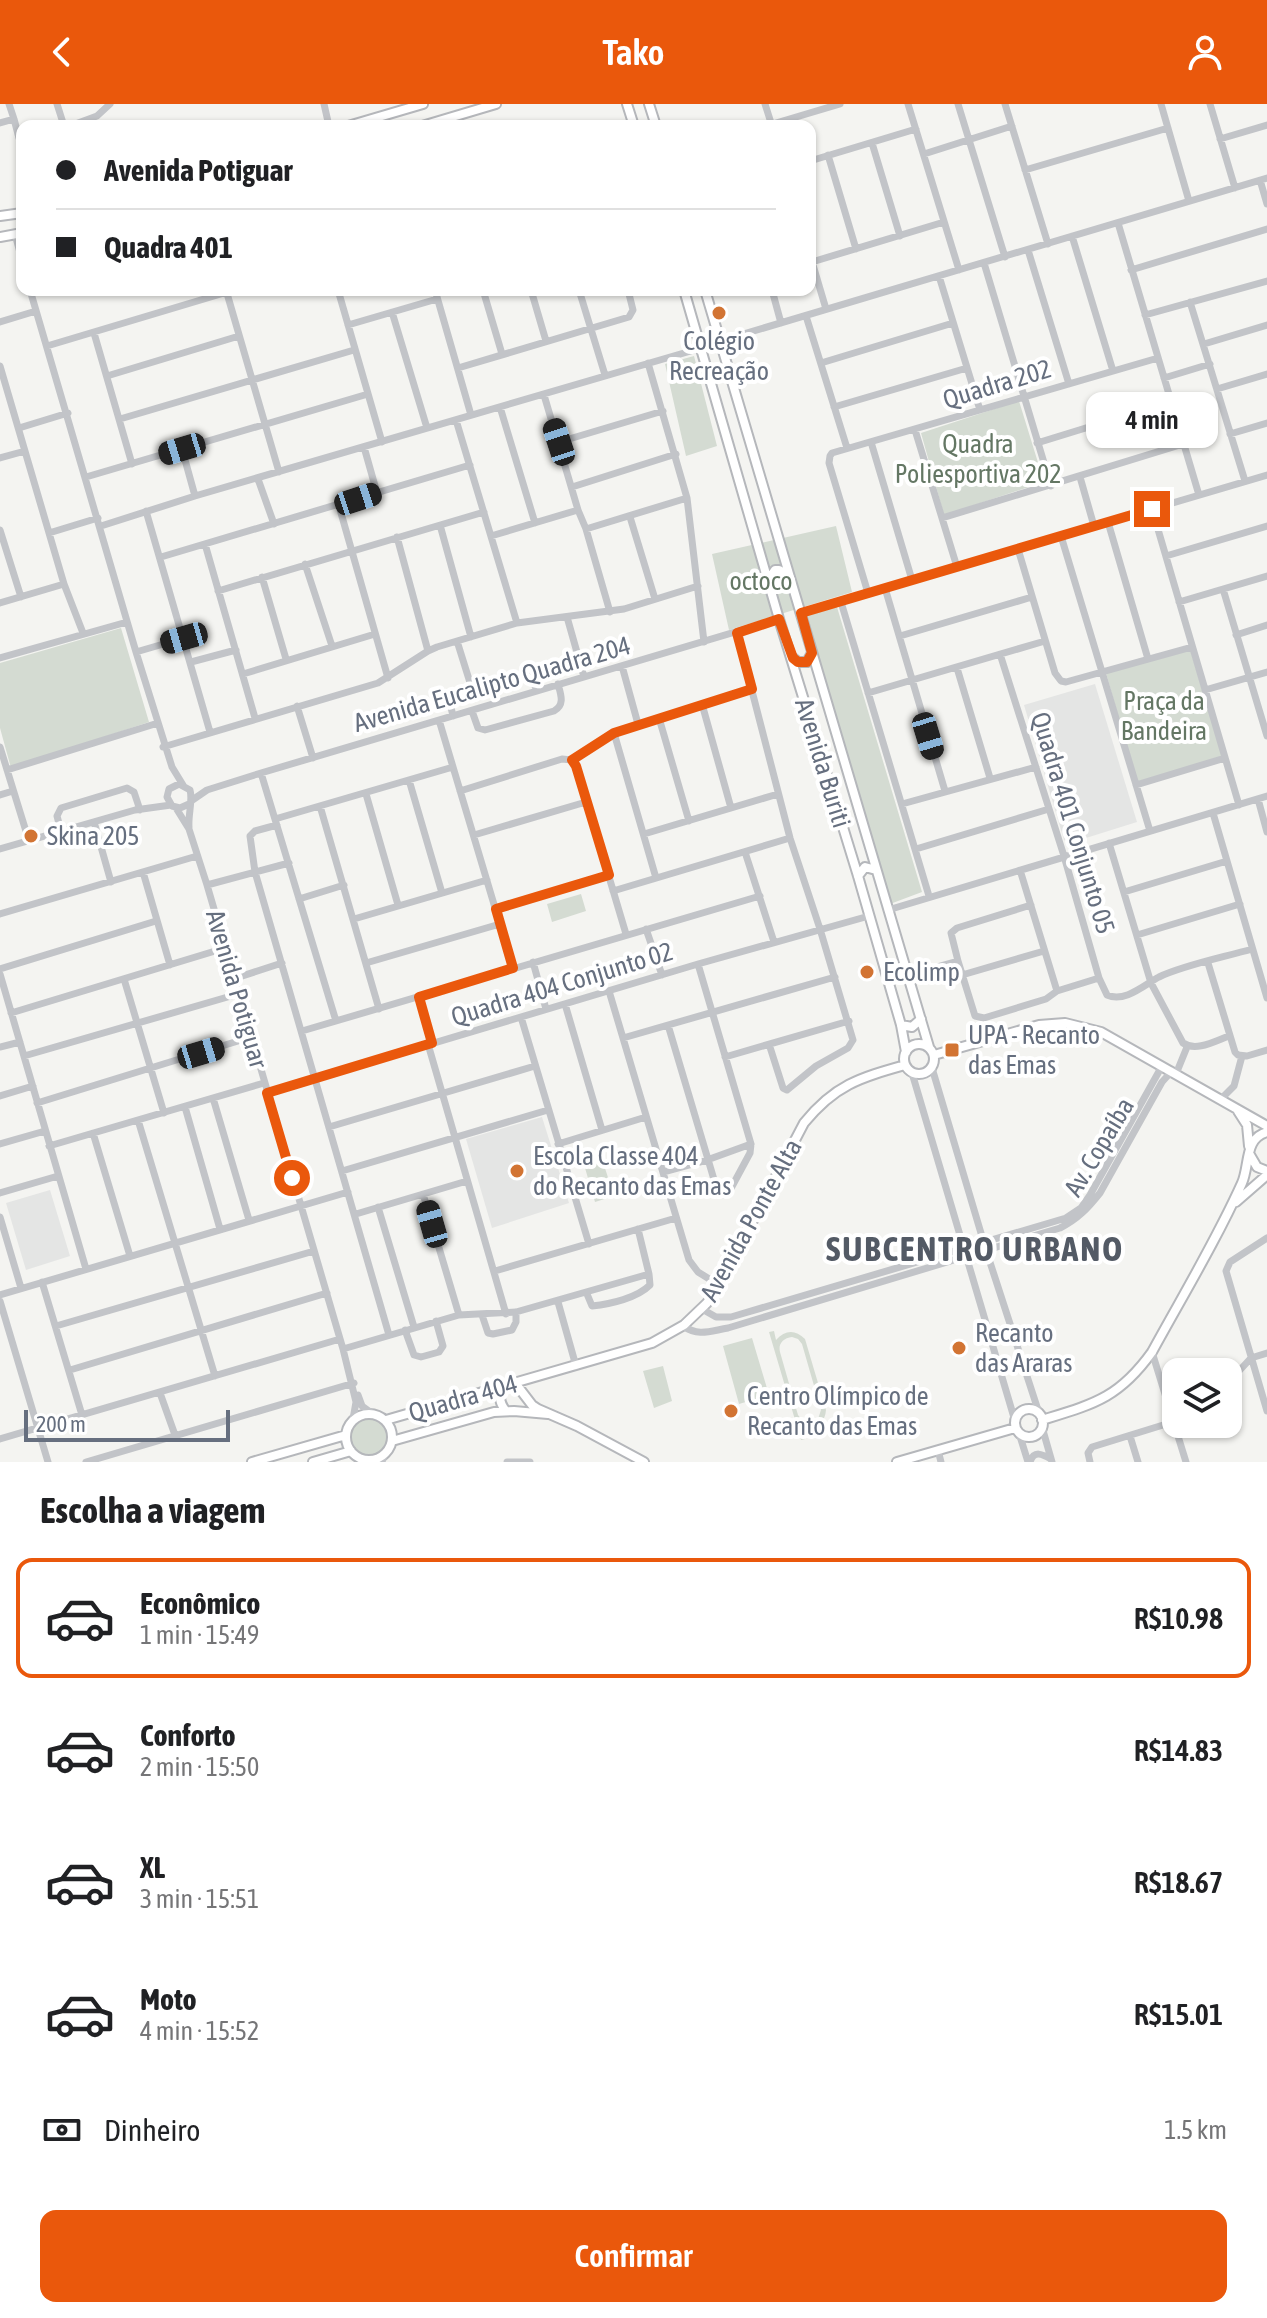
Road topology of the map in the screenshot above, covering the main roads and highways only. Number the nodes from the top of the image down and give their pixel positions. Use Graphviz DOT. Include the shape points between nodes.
graph roads {
  1 [pos="423,104"];
  2 [pos="496,104"];
  3 [pos="368,120"];
  4 [pos="442,120"];
  5 [pos="686,296"];
  6 [pos="707,296"];
  7 [pos="738,404"];
  8 [pos="719,410"];
  9 [pos="747,433"];
  10 [pos="727,439"];
  11 [pos="789,576"];
  12 [pos="769,579"];
  13 [pos="812,653"];
  14 [pos="793,658"];
  15 [pos="876,870"];
  16 [pos="858,876"];
  17 [pos="921,1019"];
  18 [pos="901,1025"];
  19 [pos="931,1051"];
  20 [pos="906,1052"];
  21 [pos="905,1065"];
  22 [pos="1235,1107"];
  23 [pos="1267,1129"];
  24 [pos="1249,1151"];
  25 [pos="1267,1173"];
  26 [pos="1233,1205"];
  27 [pos="540,1375"];
  28 [pos="507,1385"];
  29 [pos="526,1396"];
  30 [pos="510,1411"];
  31 [pos="548,1414"];
  32 [pos="386,1420"];
  33 [pos="1041,1420"];
  34 [pos="1016,1427"];
  35 [pos="346,1435"];
  36 [pos="392,1441"];
  37 [pos="351,1451"];
  38 [pos="383,1458"];
  39 [pos="367,1461"];
  40 [pos="253,1462"];
  41 [pos="313,1462"];
  42 [pos="644,1462"];
  43 [pos="897,1462"];
  1 -- 3 [label="main road"];
  2 -- 4 [label="main road"];
  5 -- 8 [label="main road, Avenida Buriti"];
  6 -- 7 [label="main road, Avenida Buriti"];
  7 -- 8 [label="main road" via="731,415"];
  7 -- 9 [label="main road, Avenida Buriti"];
  8 -- 10 [label="main road, Avenida Buriti"];
  9 -- 10 [label="main road" via="731,429"];
  9 -- 11 [label="main road, Avenida Buriti"];
  10 -- 12 [label="main road, Avenida Buriti"];
  11 -- 12 [label="main road" via="775,570"];
  11 -- 13 [label="main road, Avenida Buriti"];
  12 -- 14 [label="main road, Avenida Buriti"];
  13 -- 14 [label="main road" via="803,663"];
  13 -- 15 [label="main road, Avenida Buriti"];
  14 -- 16 [label="main road, Avenida Buriti"];
  15 -- 16 [label="main road" via="865,867"];
  15 -- 17 [label="main road, Avenida Buriti"];
  16 -- 18 [label="main road, Avenida Buriti"];
  17 -- 18 [label="main road" via="912,1027"];
  17 -- 19 [label="main road, Avenida Buriti"];
  18 -- 20 [label="main road, Avenida Buriti"];
  19 -- 20 [label="main road" via="915,1045"];
  19 -- 21 [label="main road, Avenida Buriti" via="935,1062 921,1075"];
  19 -- 22 [label="main road" via="1065,1023 1101,1032"];
  20 -- 21 [label="main road, Avenida Buriti"];
  21 -- 27 [label="main road, Avenida Ponte Alta" via="853,1081 818,1106 804,1123 719,1285 683,1326 652,1343"];
  22 -- 23 [label="main road"];
  22 -- 24 [label="main road" via="1247,1125"];
  23 -- 24 [label="main road"];
  24 -- 25 [label="main road"];
  24 -- 26 [label="main road"];
  25 -- 26 [label="main road"];
  26 -- 33 [label="main road" via="1152,1352 1125,1385 1104,1399"];
  27 -- 28 [label="main road, Quadra 404"];
  27 -- 29 [label="main road"];
  28 -- 29 [label="main road"];
  28 -- 30 [label="main road" via="500,1401"];
  28 -- 32 [label="main road, Quadra 404"];
  29 -- 30 [label="main road"];
  29 -- 31 [label="main road"];
  30 -- 31 [label="main road"];
  30 -- 36 [label="main road"];
  31 -- 42 [label="main road"];
  32 -- 35 [label="main road, Avenida Potiguar" via="362,1414 353,1419"];
  32 -- 36 [label="main road"];
  33 -- 34 [label="main road" via="1038,1433 1031,1437"];
  33 -- 34 [label="main road" via="1027,1409 1018,1413"];
  34 -- 43 [label="main road"];
  35 -- 37 [label="main road"];
  35 -- 40 [label="main road"];
  36 -- 38 [label="main road"];
  37 -- 39 [label="main road"];
  37 -- 41 [label="main road"];
  38 -- 39 [label="main road"];
}
